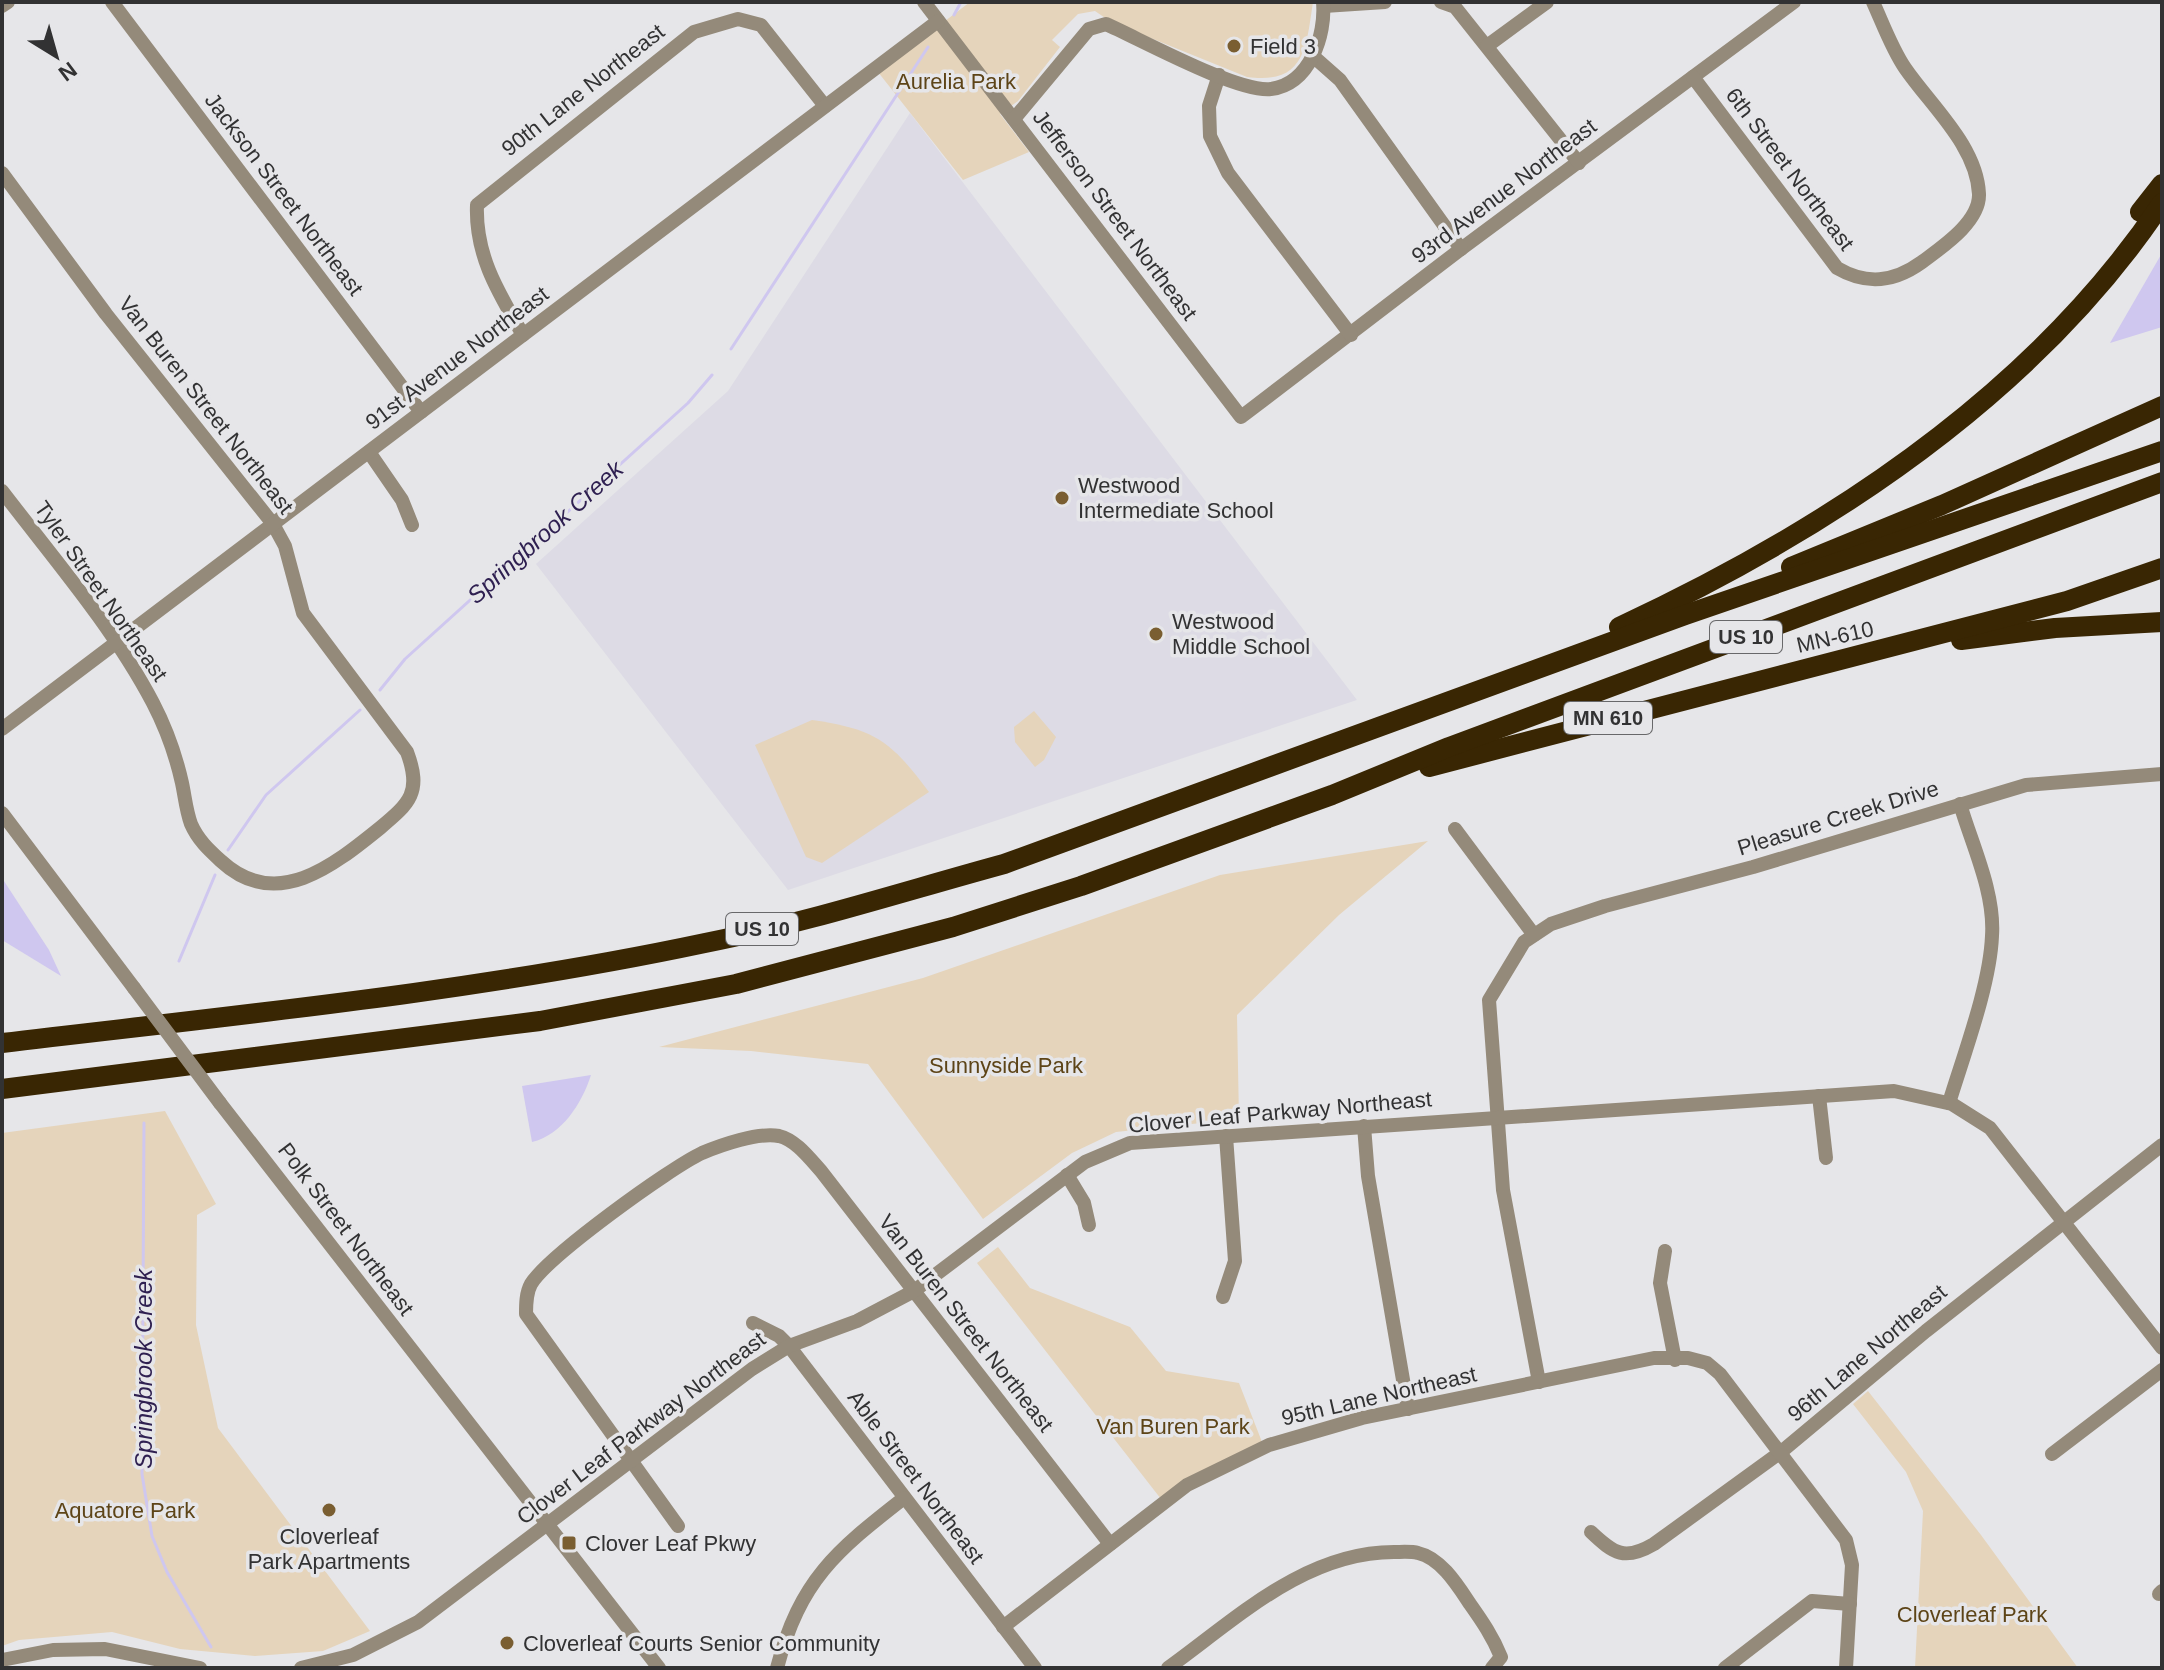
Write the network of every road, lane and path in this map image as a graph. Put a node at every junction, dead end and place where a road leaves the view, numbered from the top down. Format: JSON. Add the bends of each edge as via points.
{"nodes":[{"id":1,"x":8,"y":2,"type":"edge"},
{"id":2,"x":112,"y":2,"type":"edge"},
{"id":3,"x":924,"y":2,"type":"edge"},
{"id":4,"x":1385,"y":2,"type":"edge"},
{"id":5,"x":1441,"y":2,"type":"edge"},
{"id":6,"x":1547,"y":2,"type":"edge"},
{"id":7,"x":1794,"y":2,"type":"edge"},
{"id":8,"x":1873,"y":2,"type":"edge"},
{"id":9,"x":1324,"y":4,"type":"edge"},
{"id":10,"x":2,"y":6,"type":"edge"},
{"id":11,"x":938,"y":21,"type":"junction"},
{"id":12,"x":1487,"y":46,"type":"junction"},
{"id":13,"x":1314,"y":57,"type":"junction"},
{"id":14,"x":1219,"y":75,"type":"junction"},
{"id":15,"x":1693,"y":77,"type":"junction"},
{"id":16,"x":825,"y":106,"type":"junction"},
{"id":17,"x":1014,"y":119,"type":"junction"},
{"id":18,"x":1579,"y":163,"type":"junction"},
{"id":19,"x":2,"y":173,"type":"edge"},
{"id":20,"x":2162,"y":184,"type":"edge"},
{"id":21,"x":2162,"y":203,"type":"edge"},
{"id":22,"x":1461,"y":249,"type":"junction"},
{"id":23,"x":523,"y":335,"type":"junction"},
{"id":24,"x":1351,"y":335,"type":"junction"},
{"id":25,"x":2162,"y":406,"type":"edge"},
{"id":26,"x":421,"y":412,"type":"junction"},
{"id":27,"x":1241,"y":417,"type":"joint"},
{"id":28,"x":1932,"y":439,"type":"junction"},
{"id":29,"x":2162,"y":451,"type":"edge"},
{"id":30,"x":369,"y":452,"type":"junction"},
{"id":31,"x":2162,"y":482,"type":"edge"},
{"id":32,"x":2,"y":491,"type":"edge"},
{"id":33,"x":273,"y":524,"type":"junction"},
{"id":34,"x":412,"y":525,"type":"dead end"},
{"id":35,"x":2162,"y":568,"type":"edge"},
{"id":36,"x":1685,"y":615,"type":"junction"},
{"id":37,"x":2162,"y":622,"type":"edge"},
{"id":38,"x":116,"y":643,"type":"junction"},
{"id":39,"x":1885,"y":650,"type":"junction"},
{"id":40,"x":1492,"y":687,"type":"junction"},
{"id":41,"x":2,"y":729,"type":"edge"},
{"id":42,"x":2162,"y":774,"type":"edge"},
{"id":43,"x":1332,"y":795,"type":"junction"},
{"id":44,"x":1960,"y":804,"type":"junction"},
{"id":45,"x":2,"y":813,"type":"edge"},
{"id":46,"x":1455,"y":829,"type":"dead end"},
{"id":47,"x":294,"y":881,"type":"joint"},
{"id":48,"x":1534,"y":935,"type":"junction"},
{"id":49,"x":2,"y":1043,"type":"edge"},
{"id":50,"x":2,"y":1089,"type":"edge"},
{"id":51,"x":1819,"y":1096,"type":"junction"},
{"id":52,"x":1949,"y":1103,"type":"junction"},
{"id":53,"x":1500,"y":1117,"type":"junction"},
{"id":54,"x":1364,"y":1126,"type":"junction"},
{"id":55,"x":1226,"y":1136,"type":"junction"},
{"id":56,"x":2162,"y":1145,"type":"edge"},
{"id":57,"x":1826,"y":1158,"type":"dead end"},
{"id":58,"x":1067,"y":1175,"type":"junction"},
{"id":59,"x":2064,"y":1222,"type":"junction"},
{"id":60,"x":1089,"y":1225,"type":"dead end"},
{"id":61,"x":1665,"y":1251,"type":"dead end"},
{"id":62,"x":914,"y":1291,"type":"junction"},
{"id":63,"x":1223,"y":1297,"type":"dead end"},
{"id":64,"x":753,"y":1323,"type":"dead end"},
{"id":65,"x":789,"y":1346,"type":"junction"},
{"id":66,"x":2162,"y":1348,"type":"edge"},
{"id":67,"x":1675,"y":1360,"type":"junction"},
{"id":68,"x":2162,"y":1370,"type":"edge"},
{"id":69,"x":1539,"y":1382,"type":"junction"},
{"id":70,"x":1408,"y":1409,"type":"junction"},
{"id":71,"x":1781,"y":1452,"type":"junction"},
{"id":72,"x":2052,"y":1454,"type":"dead end"},
{"id":73,"x":629,"y":1462,"type":"junction"},
{"id":74,"x":904,"y":1498,"type":"junction"},
{"id":75,"x":547,"y":1525,"type":"junction"},
{"id":76,"x":678,"y":1526,"type":"dead end"},
{"id":77,"x":1591,"y":1532,"type":"dead end"},
{"id":78,"x":1110,"y":1544,"type":"junction"},
{"id":79,"x":1850,"y":1604,"type":"junction"},
{"id":80,"x":1258,"y":1614,"type":"dead end"},
{"id":81,"x":1240,"y":1615,"type":"junction"},
{"id":82,"x":1003,"y":1627,"type":"junction"},
{"id":83,"x":2,"y":1660,"type":"edge"},
{"id":84,"x":1496,"y":1662,"type":"edge"},
{"id":85,"x":200,"y":1668,"type":"edge"},
{"id":86,"x":301,"y":1668,"type":"edge"},
{"id":87,"x":659,"y":1668,"type":"edge"},
{"id":88,"x":777,"y":1668,"type":"edge"},
{"id":89,"x":1035,"y":1668,"type":"edge"},
{"id":90,"x":1168,"y":1668,"type":"edge"},
{"id":91,"x":1725,"y":1668,"type":"edge"},
{"id":92,"x":1846,"y":1668,"type":"edge"}],
"edges":[{"from":1,"to":10,"type":"street"},
{"from":2,"to":26,"type":"street","name":"Jackson Street Northeast"},
{"from":3,"to":11,"type":"street","name":"Jefferson Street Northeast"},
{"from":4,"to":9,"type":"street"},
{"from":5,"to":12,"type":"street","via":[[1455,7]]},
{"from":6,"to":12,"type":"street"},
{"from":7,"to":15,"type":"street","name":"93rd Avenue Northeast"},
{"from":8,"to":15,"type":"street","name":"6th Street Northeast","via":[[1903,65],[1969,155],[1979,195],[1971,221],[1919,265],[1882,280],[1858,280],[1837,268]]},
{"from":9,"to":13,"type":"street"},
{"from":11,"to":16,"type":"street","name":"91st Avenue Northeast"},
{"from":11,"to":17,"type":"street","name":"Jefferson Street Northeast"},
{"from":12,"to":18,"type":"street"},
{"from":13,"to":14,"type":"street","via":[[1297,76],[1272,89]]},
{"from":13,"to":22,"type":"street","via":[[1340,80]]},
{"from":14,"to":17,"type":"street","via":[[1106,24],[1089,29]]},
{"from":14,"to":24,"type":"street","via":[[1209,106],[1210,136],[1228,173]]},
{"from":15,"to":18,"type":"street","name":"93rd Avenue Northeast"},
{"from":16,"to":23,"type":"street","name":"91st Avenue Northeast"},
{"from":16,"to":23,"type":"street","name":"90th Lane Northeast","via":[[761,25],[738,19],[694,32],[477,205],[476,232],[489,278]]},
{"from":17,"to":27,"type":"street","name":"Jefferson Street Northeast"},
{"from":18,"to":22,"type":"street","name":"93rd Avenue Northeast"},
{"from":19,"to":33,"type":"street","name":"Van Buren Street Northeast"},
{"from":20,"to":28,"type":"highway","via":[[2091,280]]},
{"from":21,"to":28,"type":"highway","via":[[2101,285],[2047,344]]},
{"from":22,"to":24,"type":"street","name":"93rd Avenue Northeast"},
{"from":23,"to":26,"type":"street","name":"91st Avenue Northeast"},
{"from":24,"to":27,"type":"street","name":"93rd Avenue Northeast"},
{"from":25,"to":36,"type":"highway"},
{"from":26,"to":30,"type":"street","name":"91st Avenue Northeast"},
{"from":28,"to":40,"type":"highway","via":[[1785,544]]},
{"from":29,"to":36,"type":"highway","number":"US 10"},
{"from":30,"to":33,"type":"street","name":"91st Avenue Northeast"},
{"from":30,"to":34,"type":"street","via":[[402,500]]},
{"from":31,"to":43,"type":"highway","number":"US 10"},
{"from":32,"to":38,"type":"street","name":"Tyler Street Northeast"},
{"from":33,"to":38,"type":"street","name":"91st Avenue Northeast"},
{"from":33,"to":47,"type":"street","name":"Van Buren Street Northeast","via":[[285,546],[303,613],[395,733],[414,771],[406,806],[327,865]]},
{"from":35,"to":39,"type":"highway","name":"MN-610","number":"MN 610","via":[[2067,601]]},
{"from":36,"to":40,"type":"highway","number":"US 10"},
{"from":37,"to":39,"type":"highway","via":[[2055,628]]},
{"from":38,"to":41,"type":"street","name":"91st Avenue Northeast"},
{"from":38,"to":47,"type":"street","name":"Tyler Street Northeast","via":[[172,745],[186,809],[204,845],[250,882],[274,886]]},
{"from":39,"to":43,"type":"highway","name":"MN-610","number":"MN 610","via":[[1655,705]]},
{"from":40,"to":49,"type":"highway","number":"US 10","via":[[1004,864],[707,943],[533,975]]},
{"from":42,"to":44,"type":"street","name":"Pleasure Creek Drive","via":[[2026,785]]},
{"from":43,"to":50,"type":"highway","number":"US 10","via":[[953,927],[736,984],[540,1021]]},
{"from":44,"to":48,"type":"street","name":"Pleasure Creek Drive","via":[[1605,906]]},
{"from":44,"to":52,"type":"street","via":[[1986,889],[1993,933]]},
{"from":45,"to":75,"type":"street","name":"Polk Street Northeast","bridge":true},
{"from":46,"to":48,"type":"street"},
{"from":48,"to":53,"type":"street","via":[[1510,961],[1489,1000]]},
{"from":51,"to":52,"type":"street","name":"Clover Leaf Parkway Northeast","via":[[1894,1091]]},
{"from":51,"to":53,"type":"street","name":"Clover Leaf Parkway Northeast"},
{"from":51,"to":57,"type":"street"},
{"from":52,"to":59,"type":"street","name":"Clover Leaf Parkway Northeast","via":[[1990,1128]]},
{"from":53,"to":54,"type":"street","name":"Clover Leaf Parkway Northeast"},
{"from":53,"to":69,"type":"street","via":[[1503,1190]]},
{"from":54,"to":55,"type":"street","name":"Clover Leaf Parkway Northeast"},
{"from":54,"to":70,"type":"street"},
{"from":55,"to":58,"type":"street","name":"Clover Leaf Parkway Northeast","via":[[1130,1143]]},
{"from":55,"to":63,"type":"street","via":[[1235,1261]]},
{"from":56,"to":59,"type":"street","name":"96th Lane Northeast"},
{"from":58,"to":60,"type":"street","via":[[1084,1203]]},
{"from":58,"to":62,"type":"street","name":"Clover Leaf Parkway Northeast"},
{"from":59,"to":66,"type":"street","name":"Clover Leaf Parkway Northeast"},
{"from":59,"to":71,"type":"street","name":"96th Lane Northeast"},
{"from":61,"to":67,"type":"street","via":[[1660,1283]]},
{"from":62,"to":65,"type":"street","name":"Clover Leaf Parkway Northeast","via":[[857,1321]]},
{"from":62,"to":73,"type":"street","name":"Van Buren Street Northeast","via":[[821,1171],[781,1136],[702,1153],[658,1179],[550,1263],[531,1284],[526,1314],[592,1401]]},
{"from":62,"to":78,"type":"street","name":"Van Buren Street Northeast"},
{"from":64,"to":65,"type":"street","name":"Able Street Northeast"},
{"from":65,"to":73,"type":"street","name":"Clover Leaf Parkway Northeast"},
{"from":65,"to":74,"type":"street","name":"Able Street Northeast"},
{"from":67,"to":69,"type":"street","name":"95th Lane Northeast","via":[[1654,1358]]},
{"from":67,"to":71,"type":"street","name":"95th Lane Northeast","via":[[1707,1363],[1720,1374]]},
{"from":68,"to":72,"type":"street"},
{"from":69,"to":70,"type":"street","name":"95th Lane Northeast"},
{"from":70,"to":78,"type":"street","name":"95th Lane Northeast","via":[[1269,1445],[1220,1465]]},
{"from":71,"to":77,"type":"street","name":"96th Lane Northeast","via":[[1635,1555],[1623,1555]]},
{"from":71,"to":79,"type":"street","name":"95th Lane Northeast","via":[[1846,1540],[1852,1565]]},
{"from":73,"to":75,"type":"street","name":"Clover Leaf Parkway Northeast"},
{"from":73,"to":76,"type":"street"},
{"from":74,"to":82,"type":"street","name":"Able Street Northeast"},
{"from":74,"to":88,"type":"street","via":[[830,1558],[797,1615]]},
{"from":75,"to":86,"type":"street","name":"Clover Leaf Parkway Northeast","via":[[418,1622],[353,1655]]},
{"from":75,"to":87,"type":"street","name":"Polk Street Northeast"},
{"from":78,"to":82,"type":"street","name":"95th Lane Northeast"},
{"from":79,"to":91,"type":"street","via":[[1812,1601]]},
{"from":79,"to":92,"type":"street","name":"95th Lane Northeast"},
{"from":80,"to":81,"type":"street"},
{"from":81,"to":84,"type":"street","via":[[1298,1576],[1371,1552],[1418,1553],[1454,1582],[1493,1637]]},
{"from":81,"to":90,"type":"street"},
{"from":82,"to":89,"type":"street","name":"Able Street Northeast"},
{"from":83,"to":85,"type":"street","via":[[53,1650],[105,1649]]}]}
